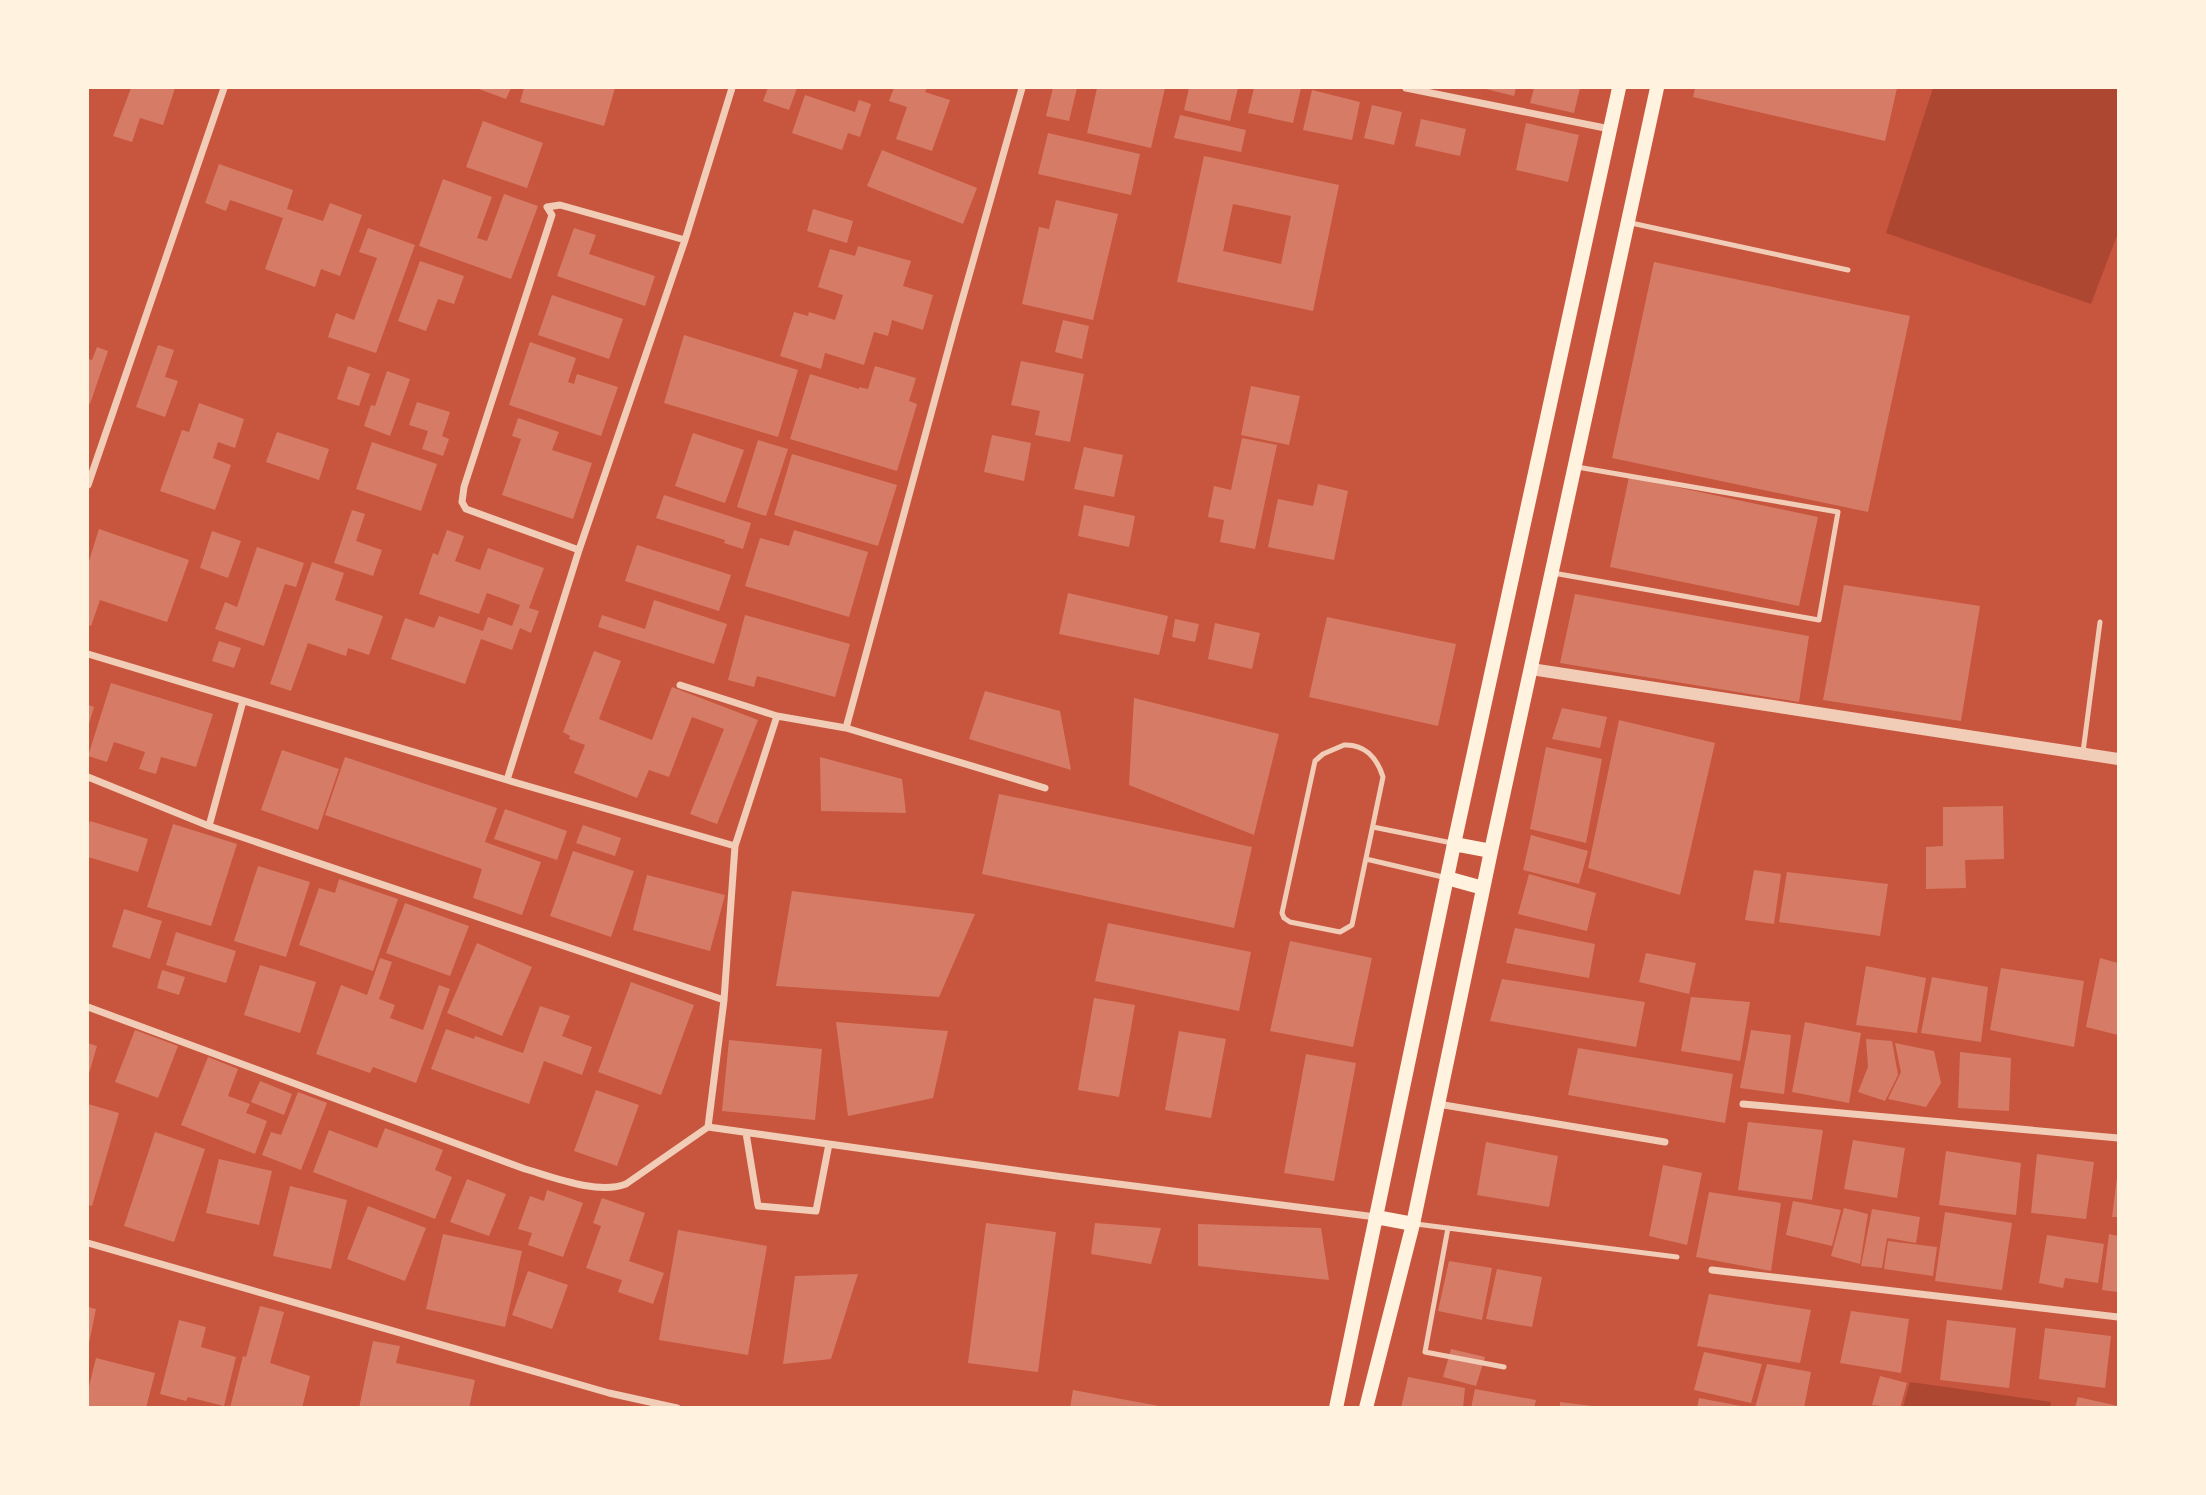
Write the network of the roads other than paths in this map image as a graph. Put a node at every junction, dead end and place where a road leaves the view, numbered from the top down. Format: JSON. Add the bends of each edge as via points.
{"nodes":[{"id":1,"x":224,"y":88,"type":"edge"},
{"id":2,"x":732,"y":88,"type":"edge"},
{"id":3,"x":1022,"y":88,"type":"edge"},
{"id":4,"x":1406,"y":88,"type":"edge"},
{"id":5,"x":1619,"y":88,"type":"edge"},
{"id":6,"x":1657,"y":88,"type":"edge"},
{"id":7,"x":1610,"y":129,"type":"junction"},
{"id":8,"x":1628,"y":222,"type":"junction"},
{"id":9,"x":685,"y":240,"type":"junction"},
{"id":10,"x":1848,"y":271,"type":"dead end"},
{"id":11,"x":1574,"y":467,"type":"junction"},
{"id":12,"x":88,"y":485,"type":"edge"},
{"id":13,"x":579,"y":550,"type":"junction"},
{"id":14,"x":1551,"y":573,"type":"junction"},
{"id":15,"x":2101,"y":622,"type":"dead end"},
{"id":16,"x":88,"y":654,"type":"edge"},
{"id":17,"x":1531,"y":669,"type":"junction"},
{"id":18,"x":680,"y":685,"type":"dead end"},
{"id":19,"x":243,"y":701,"type":"junction"},
{"id":20,"x":777,"y":716,"type":"junction"},
{"id":21,"x":846,"y":728,"type":"junction"},
{"id":22,"x":2083,"y":755,"type":"junction"},
{"id":23,"x":2119,"y":760,"type":"edge"},
{"id":24,"x":88,"y":777,"type":"edge"},
{"id":25,"x":507,"y":780,"type":"junction"},
{"id":26,"x":1045,"y":788,"type":"dead end"},
{"id":27,"x":209,"y":826,"type":"junction"},
{"id":28,"x":1373,"y":827,"type":"junction"},
{"id":29,"x":1454,"y":844,"type":"junction"},
{"id":30,"x":736,"y":846,"type":"junction"},
{"id":31,"x":1491,"y":851,"type":"junction"},
{"id":32,"x":1366,"y":859,"type":"junction"},
{"id":33,"x":1447,"y":878,"type":"junction"},
{"id":34,"x":1483,"y":888,"type":"junction"},
{"id":35,"x":724,"y":1000,"type":"junction"},
{"id":36,"x":88,"y":1007,"type":"edge"},
{"id":37,"x":1438,"y":1104,"type":"junction"},
{"id":38,"x":1743,"y":1104,"type":"dead end"},
{"id":39,"x":708,"y":1127,"type":"junction"},
{"id":40,"x":746,"y":1133,"type":"junction"},
{"id":41,"x":2119,"y":1138,"type":"edge"},
{"id":42,"x":1665,"y":1142,"type":"dead end"},
{"id":43,"x":829,"y":1144,"type":"junction"},
{"id":44,"x":1376,"y":1217,"type":"junction"},
{"id":45,"x":1413,"y":1224,"type":"junction"},
{"id":46,"x":1448,"y":1228,"type":"junction"},
{"id":47,"x":88,"y":1243,"type":"edge"},
{"id":48,"x":1677,"y":1257,"type":"dead end"},
{"id":49,"x":1712,"y":1270,"type":"dead end"},
{"id":50,"x":2119,"y":1317,"type":"edge"},
{"id":51,"x":1504,"y":1367,"type":"dead end"},
{"id":52,"x":677,"y":1408,"type":"edge"},
{"id":53,"x":1336,"y":1408,"type":"edge"},
{"id":54,"x":1366,"y":1408,"type":"edge"}],
"edges":[{"from":1,"to":12,"type":"street"},
{"from":2,"to":9,"type":"street"},
{"from":3,"to":21,"type":"street"},
{"from":4,"to":7,"type":"street"},
{"from":5,"to":7,"type":"main road"},
{"from":6,"to":8,"type":"main road"},
{"from":7,"to":29,"type":"main road"},
{"from":8,"to":10,"type":"lane"},
{"from":8,"to":11,"type":"main road"},
{"from":9,"to":13,"type":"street"},
{"from":9,"to":13,"type":"street","via":[[560,205],[547,207],[552,215],[462,505]]},
{"from":11,"to":14,"type":"main road"},
{"from":11,"to":14,"type":"lane","via":[[1838,512],[1819,620]]},
{"from":13,"to":25,"type":"street"},
{"from":14,"to":17,"type":"main road"},
{"from":15,"to":22,"type":"lane"},
{"from":16,"to":19,"type":"street"},
{"from":17,"to":22,"type":"street"},
{"from":17,"to":31,"type":"main road"},
{"from":18,"to":20,"type":"street"},
{"from":19,"to":25,"type":"street"},
{"from":19,"to":27,"type":"street"},
{"from":20,"to":21,"type":"street"},
{"from":20,"to":30,"type":"street"},
{"from":21,"to":26,"type":"street"},
{"from":22,"to":23,"type":"street"},
{"from":24,"to":27,"type":"street"},
{"from":25,"to":30,"type":"street"},
{"from":27,"to":35,"type":"street"},
{"from":28,"to":29,"type":"lane"},
{"from":28,"to":32,"type":"lane"},
{"from":28,"to":32,"type":"lane","via":[[1383,777],[1380,766],[1355,745],[1323,754],[1315,761],[1284,918],[1347,930],[1352,925]]},
{"from":29,"to":31,"type":"main road"},
{"from":29,"to":33,"type":"main road"},
{"from":30,"to":35,"type":"street"},
{"from":31,"to":34,"type":"main road"},
{"from":32,"to":33,"type":"lane"},
{"from":33,"to":34,"type":"main road"},
{"from":33,"to":44,"type":"main road"},
{"from":34,"to":37,"type":"main road"},
{"from":35,"to":39,"type":"street"},
{"from":36,"to":39,"type":"street","via":[[571,1182],[615,1188],[626,1184]]},
{"from":37,"to":42,"type":"street"},
{"from":37,"to":45,"type":"main road"},
{"from":38,"to":41,"type":"street"},
{"from":39,"to":40,"type":"street"},
{"from":40,"to":43,"type":"street"},
{"from":40,"to":43,"type":"street","via":[[758,1206],[816,1211]]},
{"from":43,"to":44,"type":"street"},
{"from":44,"to":45,"type":"main road"},
{"from":44,"to":53,"type":"main road"},
{"from":45,"to":46,"type":"lane"},
{"from":45,"to":54,"type":"main road"},
{"from":46,"to":48,"type":"lane"},
{"from":46,"to":51,"type":"lane","via":[[1425,1352]]},
{"from":47,"to":52,"type":"street","via":[[609,1393]]},
{"from":49,"to":50,"type":"street"}]}
